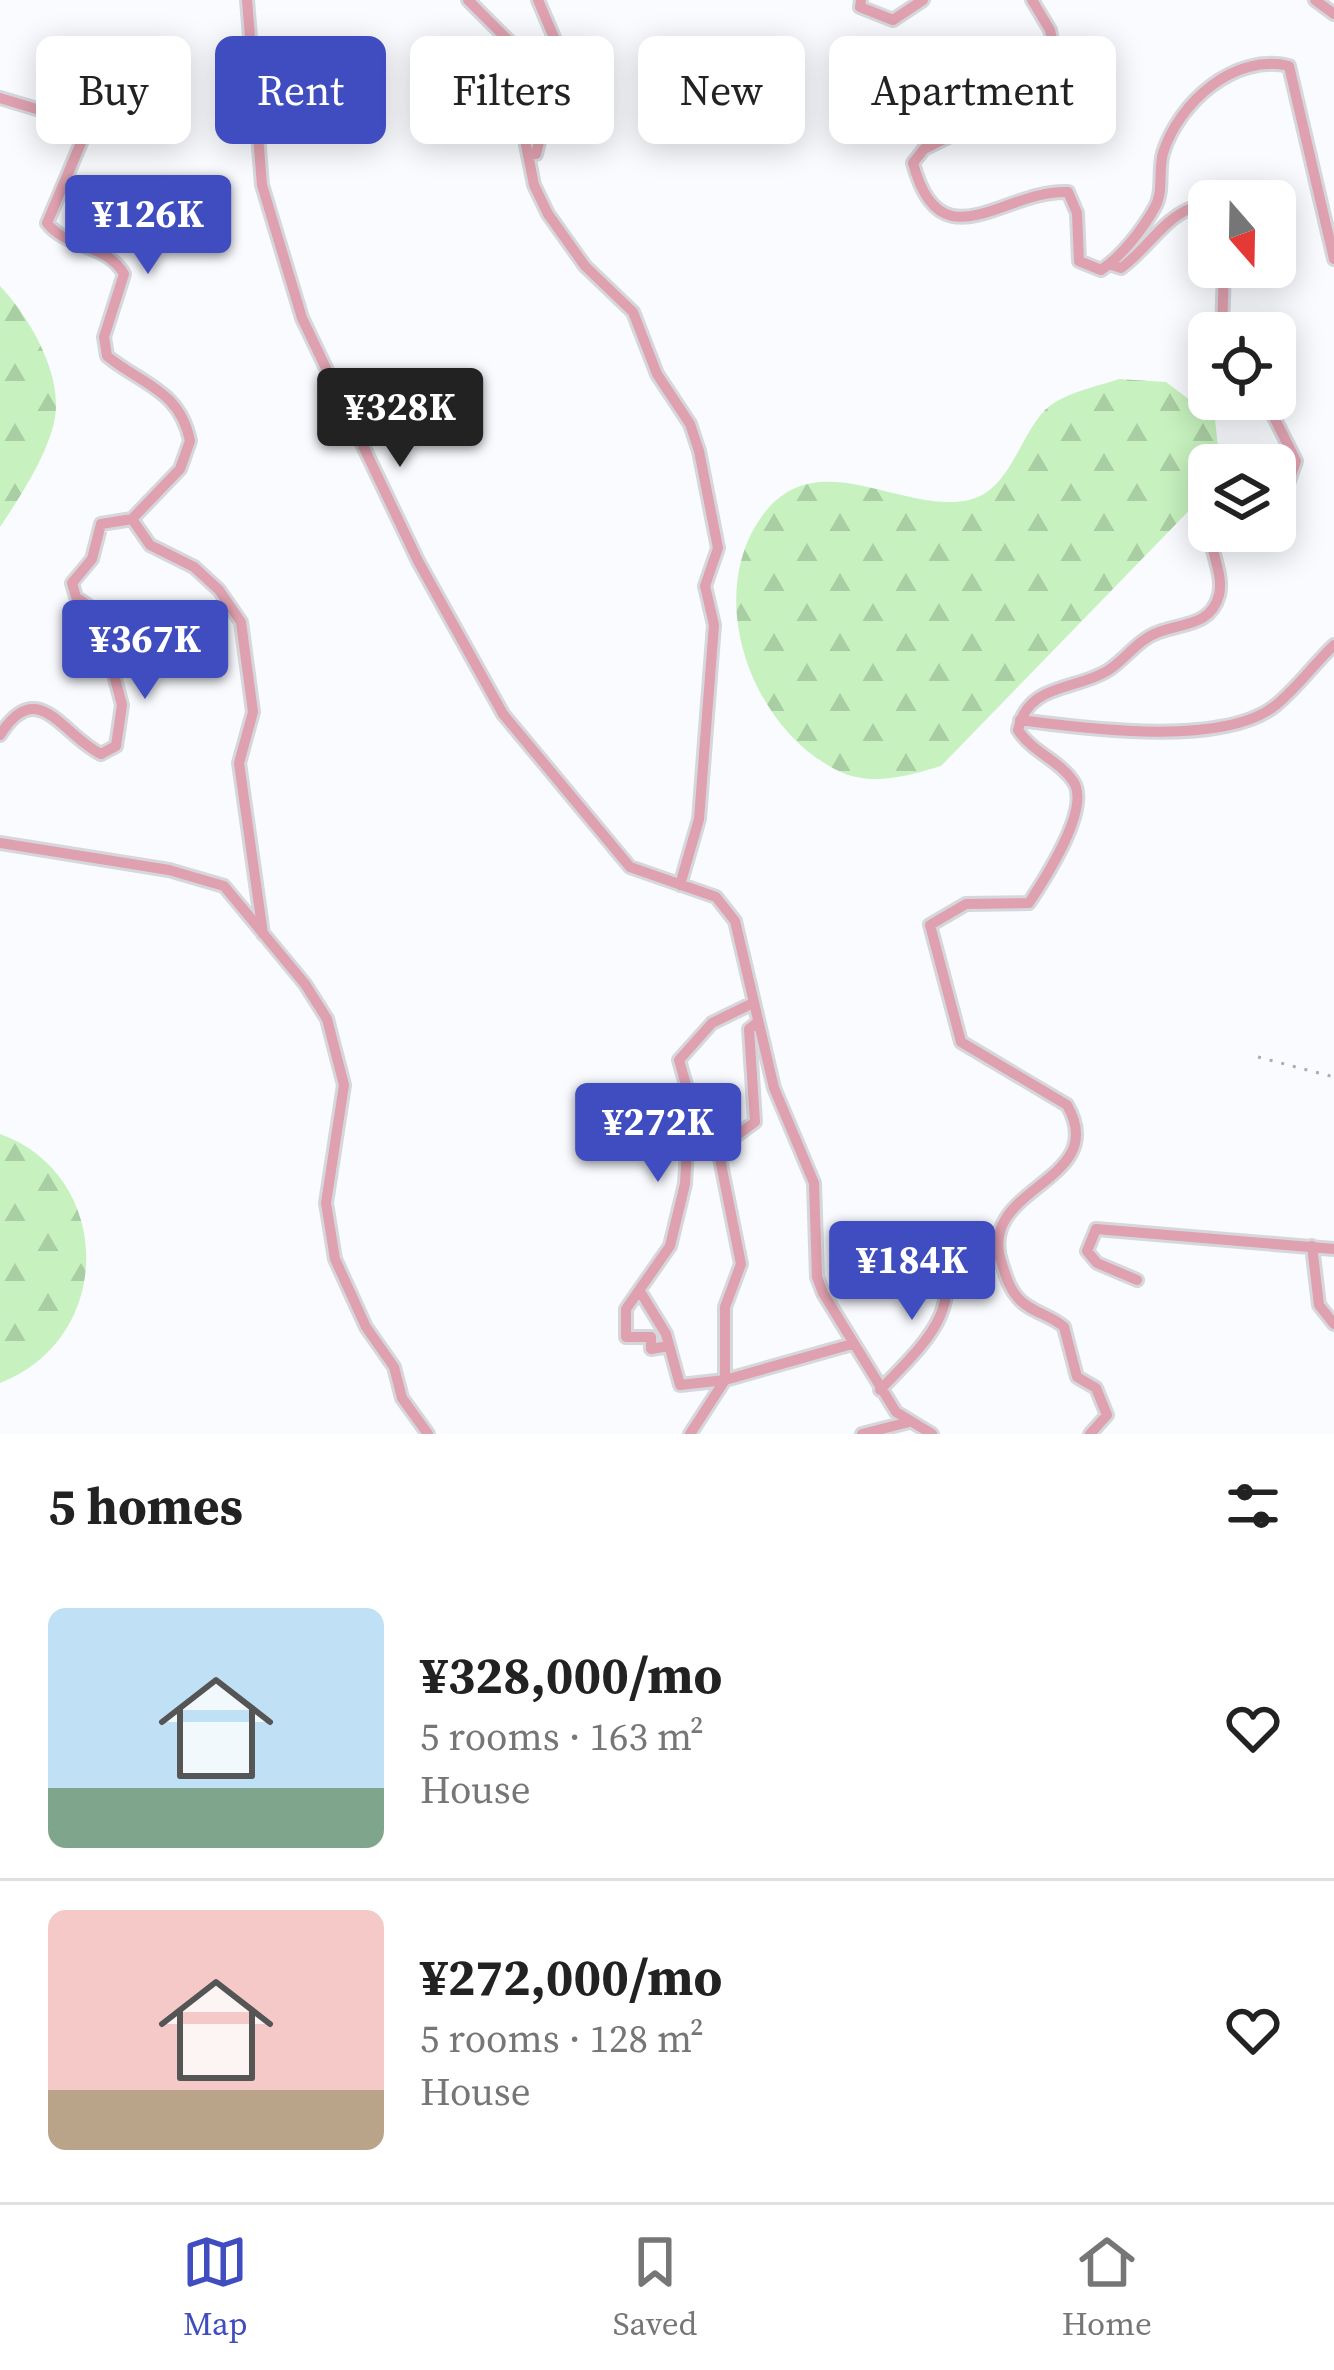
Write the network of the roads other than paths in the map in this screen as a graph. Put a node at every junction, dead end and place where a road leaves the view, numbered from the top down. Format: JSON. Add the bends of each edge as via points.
{"nodes":[{"id":1,"x":247,"y":0,"type":"edge"},
{"id":2,"x":468,"y":0,"type":"edge"},
{"id":3,"x":538,"y":0,"type":"edge"},
{"id":4,"x":860,"y":0,"type":"edge"},
{"id":5,"x":923,"y":0,"type":"edge"},
{"id":6,"x":1032,"y":0,"type":"edge"},
{"id":7,"x":1315,"y":0,"type":"edge"},
{"id":8,"x":1334,"y":14,"type":"edge"},
{"id":9,"x":0,"y":98,"type":"edge"},
{"id":10,"x":527,"y":155,"type":"junction"},
{"id":11,"x":1188,"y":209,"type":"edge"},
{"id":12,"x":1334,"y":259,"type":"edge"},
{"id":13,"x":1109,"y":264,"type":"junction"},
{"id":14,"x":132,"y":519,"type":"junction"},
{"id":15,"x":1214,"y":552,"type":"edge"},
{"id":16,"x":1334,"y":645,"type":"edge"},
{"id":17,"x":1020,"y":720,"type":"junction"},
{"id":18,"x":0,"y":735,"type":"edge"},
{"id":19,"x":0,"y":843,"type":"edge"},
{"id":20,"x":680,"y":885,"type":"junction"},
{"id":21,"x":262,"y":934,"type":"junction"},
{"id":22,"x":753,"y":1003,"type":"junction"},
{"id":23,"x":758,"y":1022,"type":"junction"},
{"id":24,"x":926,"y":1243,"type":"dead end"},
{"id":25,"x":1312,"y":1246,"type":"junction"},
{"id":26,"x":1334,"y":1249,"type":"edge"},
{"id":27,"x":1137,"y":1280,"type":"dead end"},
{"id":28,"x":640,"y":1293,"type":"junction"},
{"id":29,"x":1333,"y":1319,"type":"edge"},
{"id":30,"x":852,"y":1344,"type":"junction"},
{"id":31,"x":668,"y":1346,"type":"junction"},
{"id":32,"x":725,"y":1380,"type":"junction"},
{"id":33,"x":880,"y":1390,"type":"junction"},
{"id":34,"x":909,"y":1422,"type":"junction"},
{"id":35,"x":428,"y":1434,"type":"edge"},
{"id":36,"x":689,"y":1434,"type":"edge"},
{"id":37,"x":862,"y":1434,"type":"edge"},
{"id":38,"x":932,"y":1434,"type":"edge"},
{"id":39,"x":1090,"y":1434,"type":"edge"}],
"edges":[{"from":1,"to":20,"type":"street","via":[[268,215],[302,318],[418,561],[503,714],[615,853],[649,877]]},
{"from":2,"to":10,"type":"street","via":[[516,48],[528,76],[535,106]]},
{"from":3,"to":10,"type":"street","via":[[561,54],[536,154]]},
{"from":4,"to":5,"type":"street","via":[[871,15],[893,20]]},
{"from":6,"to":13,"type":"street","via":[[1055,55],[1043,71],[992,94],[952,135],[924,149],[913,164],[920,190],[954,219],[974,220],[1040,190],[1067,192],[1077,213],[1079,261],[1088,269]]},
{"from":7,"to":8,"type":"street"},
{"from":9,"to":14,"type":"street","via":[[86,131],[46,223],[57,236],[117,262],[124,274],[104,337],[106,356],[156,384],[187,426],[179,469]]},
{"from":10,"to":20,"type":"street","via":[[566,244],[633,312],[699,452],[718,548],[705,586],[714,625],[699,819]]},
{"from":11,"to":13,"type":"street","via":[[1121,268]]},
{"from":12,"to":13,"type":"street","via":[[1289,66],[1276,63],[1225,73],[1182,118],[1163,153],[1158,204]]},
{"from":14,"to":18,"type":"street","via":[[100,524],[92,559],[72,583],[76,597],[110,620],[123,641],[114,675],[122,705],[116,746],[100,754],[49,713],[27,708]]},
{"from":14,"to":21,"type":"street","via":[[150,545],[219,590],[242,622],[253,712],[239,763]]},
{"from":15,"to":17,"type":"street","via":[[1214,607],[1198,622],[1145,639],[1106,671],[1037,697]]},
{"from":16,"to":17,"type":"street","via":[[1276,705],[1214,727],[1124,732]]},
{"from":17,"to":39,"type":"street","via":[[1030,748],[1077,788],[1054,865],[1029,903],[966,904],[939,916],[930,936],[961,1042],[1072,1114],[1078,1134],[1062,1172],[1008,1208],[996,1238],[1010,1288],[1064,1328],[1077,1377],[1102,1399],[1107,1415]]},
{"from":19,"to":21,"type":"street","via":[[224,886]]},
{"from":20,"to":22,"type":"street","via":[[716,897],[735,921]]},
{"from":21,"to":35,"type":"street","via":[[326,1019],[344,1102],[326,1220],[352,1302]]},
{"from":22,"to":23,"type":"street"},
{"from":22,"to":28,"type":"street","via":[[712,1023],[680,1060],[690,1099],[685,1184],[670,1246]]},
{"from":23,"to":30,"type":"street","via":[[773,1088],[814,1183],[818,1277]]},
{"from":23,"to":32,"type":"street","via":[[748,1029],[755,1122],[718,1148],[741,1264],[725,1307]]},
{"from":24,"to":33,"type":"street","via":[[946,1276],[944,1315]]},
{"from":25,"to":26,"type":"street"},
{"from":25,"to":27,"type":"street","via":[[1096,1229],[1087,1251],[1096,1263]]},
{"from":25,"to":29,"type":"street","via":[[1318,1306]]},
{"from":28,"to":31,"type":"street"},
{"from":28,"to":31,"type":"street","via":[[626,1309],[626,1337],[651,1336],[651,1348]]},
{"from":30,"to":32,"type":"street"},
{"from":30,"to":33,"type":"street"},
{"from":31,"to":32,"type":"street","via":[[680,1385]]},
{"from":32,"to":36,"type":"street"},
{"from":33,"to":34,"type":"street"},
{"from":34,"to":37,"type":"street"},
{"from":34,"to":38,"type":"street"}]}
